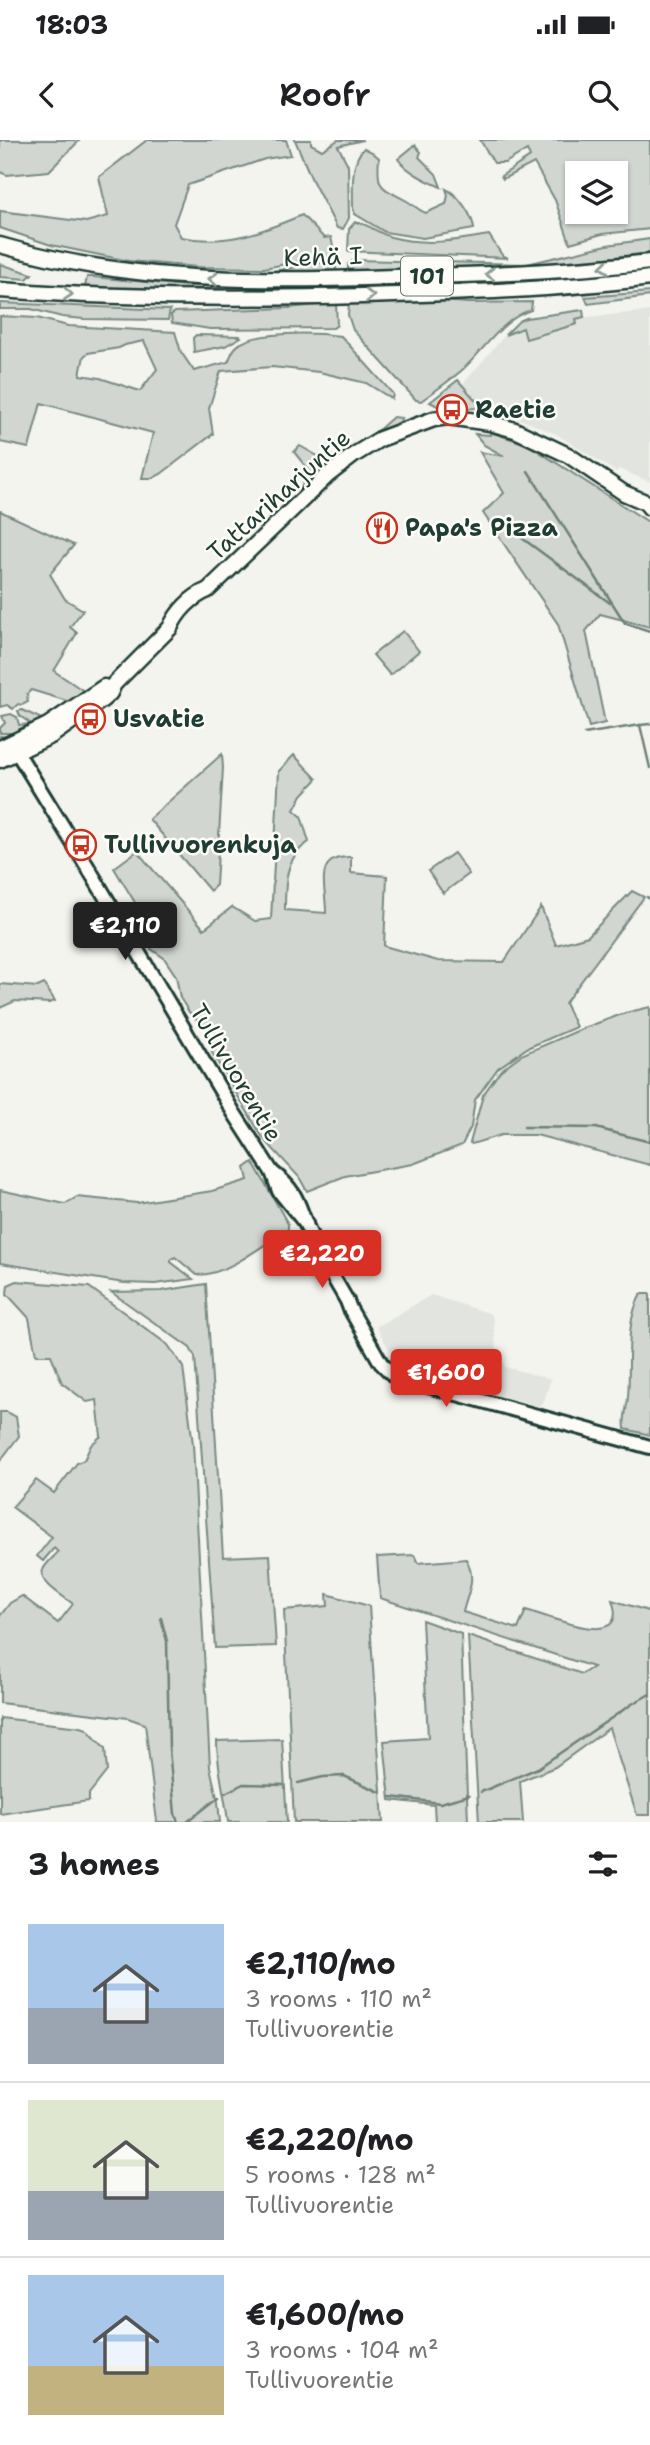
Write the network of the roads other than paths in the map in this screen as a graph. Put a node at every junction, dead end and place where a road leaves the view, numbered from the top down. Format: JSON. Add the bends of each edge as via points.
{"nodes":[{"id":1,"x":0,"y":245,"type":"edge"},
{"id":2,"x":650,"y":262,"type":"edge"},
{"id":3,"x":650,"y":278,"type":"edge"},
{"id":4,"x":650,"y":286,"type":"edge"},
{"id":5,"x":555,"y":288,"type":"junction"},
{"id":6,"x":0,"y":290,"type":"edge"},
{"id":7,"x":650,"y":508,"type":"edge"},
{"id":8,"x":10,"y":748,"type":"edge"},
{"id":9,"x":0,"y":760,"type":"edge"},
{"id":10,"x":650,"y":1447,"type":"edge"}],
"edges":[{"from":2,"to":1,"type":"main road","name":"Kehä I","number":"101","one_way":true,"via":[[522,273],[242,281],[103,269]]},
{"from":3,"to":5,"type":"main road","name":"Kehä I","number":"101"},
{"from":4,"to":5,"type":"main road","via":[[590,291]]},
{"from":6,"to":5,"type":"main road","name":"Kehä I","number":"101","one_way":true,"via":[[199,298]]},
{"from":7,"to":8,"type":"main road","name":"Tattariharjuntie","via":[[568,455],[490,423],[440,418],[380,439],[341,465],[208,590],[186,605],[110,693],[73,722]]},
{"from":8,"to":9,"type":"main road","name":"Tattariharjuntie"},
{"from":8,"to":10,"type":"main road","name":"Tullivuorentie","via":[[84,860],[272,1172],[279,1191],[306,1224],[384,1368],[394,1377]]}]}
